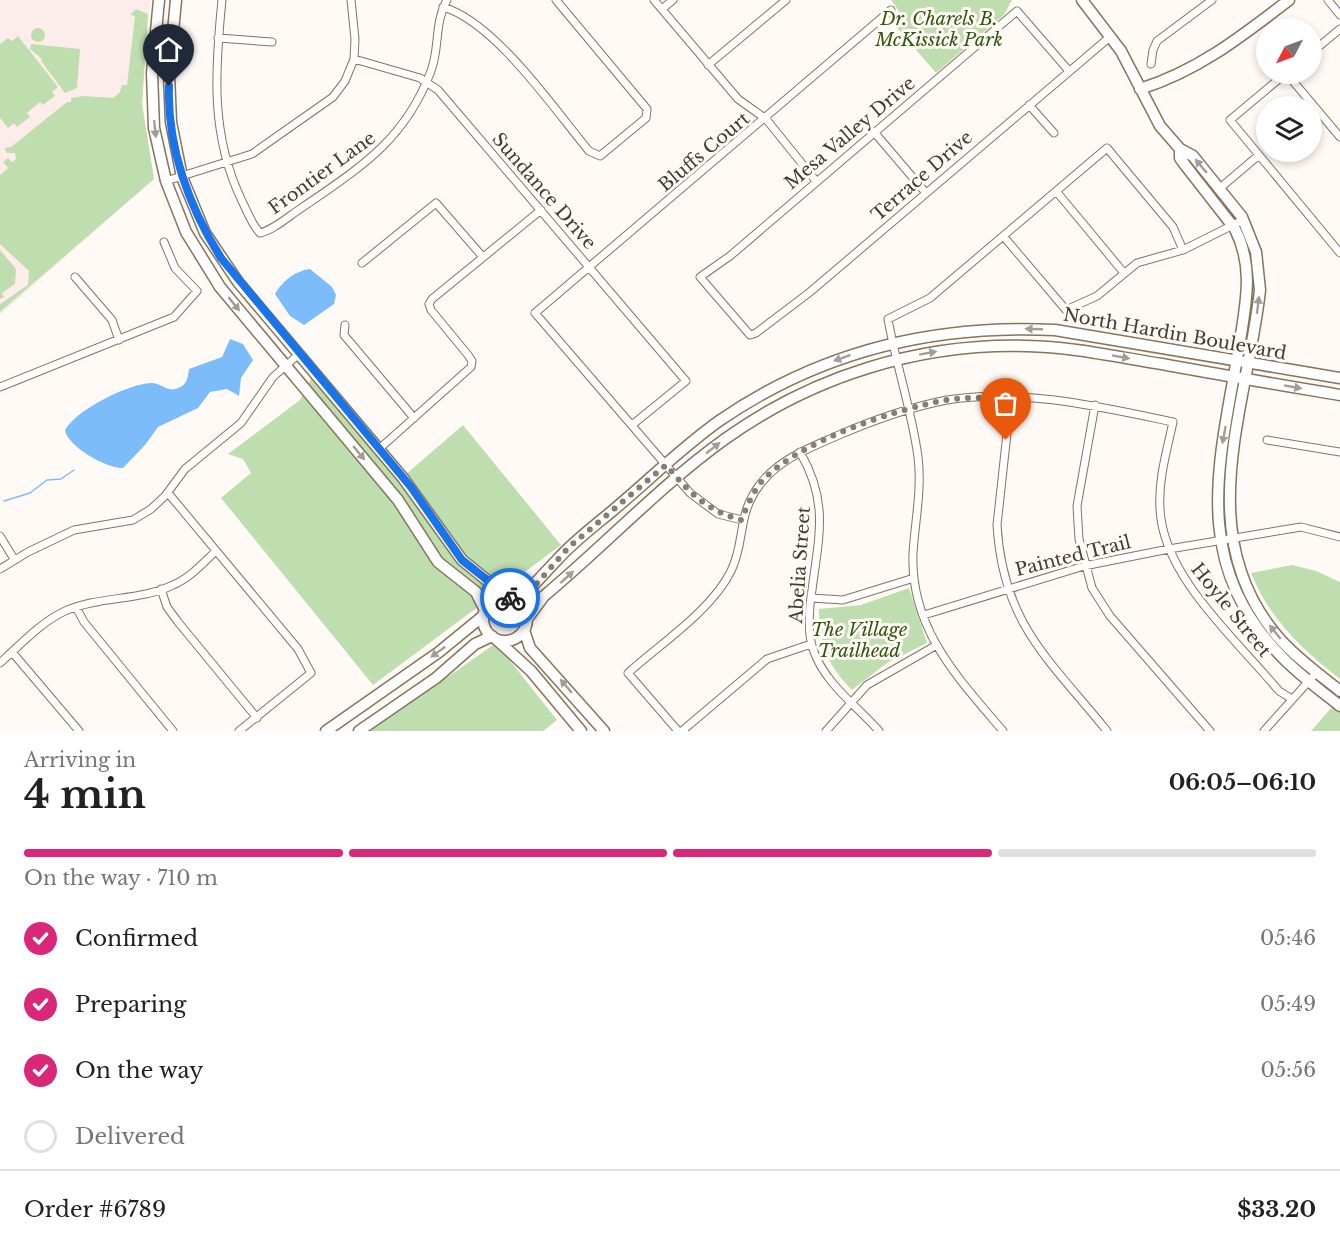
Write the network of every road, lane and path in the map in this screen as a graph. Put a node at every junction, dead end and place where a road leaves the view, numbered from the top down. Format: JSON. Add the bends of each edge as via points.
{"nodes":[{"id":1,"x":222,"y":0,"type":"edge"},
{"id":2,"x":351,"y":0,"type":"edge"},
{"id":3,"x":556,"y":0,"type":"edge"},
{"id":4,"x":654,"y":0,"type":"edge"},
{"id":5,"x":673,"y":0,"type":"edge"},
{"id":6,"x":786,"y":0,"type":"edge"},
{"id":7,"x":1082,"y":0,"type":"edge"},
{"id":8,"x":1212,"y":0,"type":"edge"},
{"id":9,"x":1289,"y":0,"type":"edge"},
{"id":10,"x":1328,"y":0,"type":"edge"},
{"id":11,"x":159,"y":4,"type":"edge"},
{"id":12,"x":445,"y":4,"type":"edge"},
{"id":13,"x":176,"y":5,"type":"edge"},
{"id":14,"x":662,"y":9,"type":"junction"},
{"id":15,"x":891,"y":10,"type":"dead end"},
{"id":16,"x":1340,"y":15,"type":"edge"},
{"id":17,"x":1340,"y":29,"type":"edge"},
{"id":18,"x":1111,"y":36,"type":"junction"},
{"id":19,"x":218,"y":38,"type":"junction"},
{"id":20,"x":272,"y":42,"type":"dead end"},
{"id":21,"x":1322,"y":43,"type":"edge"},
{"id":22,"x":354,"y":59,"type":"junction"},
{"id":23,"x":708,"y":64,"type":"junction"},
{"id":24,"x":1151,"y":64,"type":"dead end"},
{"id":25,"x":1069,"y":71,"type":"junction"},
{"id":26,"x":427,"y":82,"type":"junction"},
{"id":27,"x":1274,"y":84,"type":"edge"},
{"id":28,"x":1295,"y":84,"type":"edge"},
{"id":29,"x":1140,"y":89,"type":"junction"},
{"id":30,"x":1259,"y":96,"type":"edge"},
{"id":31,"x":1256,"y":99,"type":"edge"},
{"id":32,"x":1029,"y":105,"type":"junction"},
{"id":33,"x":766,"y":120,"type":"junction"},
{"id":34,"x":874,"y":132,"type":"junction"},
{"id":35,"x":1054,"y":133,"type":"dead end"},
{"id":36,"x":1340,"y":137,"type":"edge"},
{"id":37,"x":1180,"y":149,"type":"junction"},
{"id":38,"x":1256,"y":151,"type":"edge"},
{"id":39,"x":1256,"y":158,"type":"edge"},
{"id":40,"x":1265,"y":162,"type":"edge"},
{"id":41,"x":227,"y":164,"type":"junction"},
{"id":42,"x":182,"y":177,"type":"junction"},
{"id":43,"x":166,"y":181,"type":"junction"},
{"id":44,"x":816,"y":181,"type":"junction"},
{"id":45,"x":1220,"y":188,"type":"junction"},
{"id":46,"x":1056,"y":191,"type":"junction"},
{"id":47,"x":926,"y":193,"type":"junction"},
{"id":48,"x":541,"y":210,"type":"junction"},
{"id":49,"x":1238,"y":223,"type":"junction"},
{"id":50,"x":1004,"y":237,"type":"junction"},
{"id":51,"x":164,"y":242,"type":"dead end"},
{"id":52,"x":1183,"y":250,"type":"junction"},
{"id":53,"x":1340,"y":253,"type":"edge"},
{"id":54,"x":482,"y":256,"type":"junction"},
{"id":55,"x":362,"y":263,"type":"dead end"},
{"id":56,"x":590,"y":267,"type":"junction"},
{"id":57,"x":1124,"y":273,"type":"junction"},
{"id":58,"x":75,"y":277,"type":"dead end"},
{"id":59,"x":345,"y":325,"type":"dead end"},
{"id":60,"x":750,"y":335,"type":"joint"},
{"id":61,"x":119,"y":340,"type":"junction"},
{"id":62,"x":892,"y":343,"type":"junction"},
{"id":63,"x":299,"y":354,"type":"junction"},
{"id":64,"x":895,"y":360,"type":"junction"},
{"id":65,"x":1236,"y":361,"type":"junction"},
{"id":66,"x":1250,"y":363,"type":"junction"},
{"id":67,"x":286,"y":365,"type":"junction"},
{"id":68,"x":1234,"y":377,"type":"junction"},
{"id":69,"x":1340,"y":378,"type":"edge"},
{"id":70,"x":1246,"y":379,"type":"junction"},
{"id":71,"x":0,"y":387,"type":"edge"},
{"id":72,"x":1340,"y":395,"type":"edge"},
{"id":73,"x":1011,"y":397,"type":"junction"},
{"id":74,"x":1095,"y":405,"type":"junction"},
{"id":75,"x":908,"y":410,"type":"junction"},
{"id":76,"x":414,"y":418,"type":"junction"},
{"id":77,"x":632,"y":425,"type":"junction"},
{"id":78,"x":1267,"y":440,"type":"dead end"},
{"id":79,"x":379,"y":449,"type":"junction"},
{"id":80,"x":800,"y":452,"type":"junction"},
{"id":81,"x":1340,"y":452,"type":"edge"},
{"id":82,"x":666,"y":465,"type":"junction"},
{"id":83,"x":677,"y":478,"type":"junction"},
{"id":84,"x":168,"y":493,"type":"junction"},
{"id":85,"x":741,"y":520,"type":"junction"},
{"id":86,"x":585,"y":534,"type":"junction"},
{"id":87,"x":0,"y":536,"type":"edge"},
{"id":88,"x":1340,"y":537,"type":"edge"},
{"id":89,"x":1232,"y":538,"type":"junction"},
{"id":90,"x":1220,"y":540,"type":"junction"},
{"id":91,"x":598,"y":549,"type":"junction"},
{"id":92,"x":1169,"y":549,"type":"junction"},
{"id":93,"x":216,"y":551,"type":"junction"},
{"id":94,"x":14,"y":559,"type":"junction"},
{"id":95,"x":1084,"y":566,"type":"junction"},
{"id":96,"x":0,"y":569,"type":"edge"},
{"id":97,"x":914,"y":578,"type":"junction"},
{"id":98,"x":1007,"y":588,"type":"junction"},
{"id":99,"x":161,"y":589,"type":"junction"},
{"id":100,"x":512,"y":598,"type":"junction"},
{"id":101,"x":811,"y":598,"type":"junction"},
{"id":102,"x":76,"y":607,"type":"junction"},
{"id":103,"x":484,"y":613,"type":"junction"},
{"id":104,"x":924,"y":615,"type":"junction"},
{"id":105,"x":525,"y":625,"type":"junction"},
{"id":106,"x":494,"y":638,"type":"junction"},
{"id":107,"x":811,"y":644,"type":"junction"},
{"id":108,"x":935,"y":646,"type":"junction"},
{"id":109,"x":12,"y":652,"type":"junction"},
{"id":110,"x":0,"y":663,"type":"edge"},
{"id":111,"x":1313,"y":677,"type":"junction"},
{"id":112,"x":1340,"y":691,"type":"edge"},
{"id":113,"x":1292,"y":699,"type":"junction"},
{"id":114,"x":851,"y":702,"type":"junction"},
{"id":115,"x":1339,"y":705,"type":"edge"},
{"id":116,"x":257,"y":718,"type":"junction"},
{"id":117,"x":79,"y":731,"type":"edge"},
{"id":118,"x":173,"y":731,"type":"edge"},
{"id":119,"x":239,"y":731,"type":"edge"},
{"id":120,"x":326,"y":731,"type":"edge"},
{"id":121,"x":359,"y":731,"type":"edge"},
{"id":122,"x":581,"y":731,"type":"edge"},
{"id":123,"x":604,"y":731,"type":"edge"},
{"id":124,"x":678,"y":731,"type":"edge"},
{"id":125,"x":682,"y":731,"type":"edge"},
{"id":126,"x":826,"y":731,"type":"edge"},
{"id":127,"x":879,"y":731,"type":"edge"},
{"id":128,"x":1003,"y":731,"type":"edge"},
{"id":129,"x":1107,"y":731,"type":"edge"},
{"id":130,"x":1210,"y":731,"type":"edge"},
{"id":131,"x":1264,"y":731,"type":"edge"}],
"edges":[{"from":1,"to":19,"type":"street"},
{"from":2,"to":22,"type":"street"},
{"from":3,"to":12,"type":"street","via":[[647,109],[646,117],[600,156],[589,151],[487,32]]},
{"from":4,"to":14,"type":"street"},
{"from":5,"to":14,"type":"street"},
{"from":6,"to":23,"type":"street"},
{"from":7,"to":18,"type":"main road"},
{"from":8,"to":24,"type":"street","via":[[1157,41]]},
{"from":9,"to":29,"type":"main road","via":[[1220,52],[1178,75]]},
{"from":10,"to":16,"type":"street"},
{"from":11,"to":13,"type":"main road"},
{"from":11,"to":43,"type":"main road","one_way":true,"via":[[152,100]]},
{"from":12,"to":26,"type":"street","name":"Frontier Lane","via":[[437,23],[434,63]]},
{"from":13,"to":42,"type":"main road","via":[[169,96]]},
{"from":14,"to":23,"type":"street"},
{"from":15,"to":33,"type":"street","name":"Bluffs Court"},
{"from":17,"to":21,"type":"street"},
{"from":18,"to":25,"type":"street","name":"Terrace Drive"},
{"from":18,"to":29,"type":"main road"},
{"from":19,"to":20,"type":"street"},
{"from":19,"to":41,"type":"street","via":[[216,108]]},
{"from":22,"to":26,"type":"street","name":"Sundance Drive"},
{"from":22,"to":41,"type":"street","via":[[341,87],[329,101],[258,151]]},
{"from":23,"to":33,"type":"street","via":[[738,99]]},
{"from":25,"to":32,"type":"street","name":"Terrace Drive"},
{"from":25,"to":34,"type":"street","name":"Mesa Valley Drive","via":[[1017,10]]},
{"from":26,"to":41,"type":"street","name":"Frontier Lane","via":[[389,143],[363,166],[260,233]]},
{"from":26,"to":48,"type":"street","name":"Sundance Drive"},
{"from":27,"to":30,"type":"street"},
{"from":28,"to":36,"type":"street"},
{"from":29,"to":37,"type":"main road","via":[[1154,117]]},
{"from":31,"to":38,"type":"street","via":[[1230,120]]},
{"from":32,"to":35,"type":"street"},
{"from":32,"to":47,"type":"street","name":"Terrace Drive"},
{"from":33,"to":44,"type":"street"},
{"from":33,"to":56,"type":"street","name":"Bluffs Court"},
{"from":34,"to":44,"type":"street","name":"Mesa Valley Drive"},
{"from":34,"to":47,"type":"street"},
{"from":45,"to":37,"type":"main road","one_way":true,"via":[[1193,156]]},
{"from":37,"to":49,"type":"main road","via":[[1185,165]]},
{"from":39,"to":45,"type":"street"},
{"from":40,"to":53,"type":"street"},
{"from":41,"to":42,"type":"street"},
{"from":42,"to":43,"type":"street"},
{"from":42,"to":63,"type":"main road","via":[[198,219],[221,258]]},
{"from":43,"to":67,"type":"main road","one_way":true,"via":[[186,232],[207,269]]},
{"from":44,"to":60,"type":"street","name":"Mesa Valley Drive","via":[[700,277]]},
{"from":45,"to":49,"type":"main road"},
{"from":46,"to":50,"type":"street"},
{"from":46,"to":52,"type":"street","via":[[1107,148],[1173,227]]},
{"from":46,"to":57,"type":"street"},
{"from":47,"to":60,"type":"street","name":"Terrace Drive","via":[[810,292]]},
{"from":48,"to":54,"type":"street"},
{"from":48,"to":56,"type":"street","name":"Sundance Drive"},
{"from":49,"to":52,"type":"street"},
{"from":49,"to":65,"type":"main road","via":[[1249,277]]},
{"from":66,"to":49,"type":"main road","one_way":true,"via":[[1260,278],[1256,252]]},
{"from":50,"to":57,"type":"street","via":[[1066,310],[1097,296]]},
{"from":50,"to":62,"type":"street","via":[[930,298],[888,319]]},
{"from":51,"to":61,"type":"street","via":[[176,268],[197,291],[174,316]]},
{"from":52,"to":57,"type":"street","via":[[1151,258]]},
{"from":54,"to":55,"type":"street","via":[[436,203]]},
{"from":54,"to":76,"type":"street","via":[[429,304],[472,361],[471,367]]},
{"from":56,"to":77,"type":"street","name":"Sundance Drive","via":[[686,381]]},
{"from":56,"to":77,"type":"street","name":"Bluffs Court","via":[[535,314]]},
{"from":58,"to":61,"type":"street","via":[[112,320]]},
{"from":59,"to":76,"type":"street","via":[[344,335]]},
{"from":61,"to":71,"type":"street"},
{"from":62,"to":64,"type":"street"},
{"from":65,"to":62,"type":"main road","name":"North Hardin Boulevard","one_way":true,"via":[[1055,330],[974,330]]},
{"from":62,"to":82,"type":"main road","name":"North Hardin Boulevard","one_way":true,"via":[[828,363],[774,388],[719,421]]},
{"from":63,"to":67,"type":"street"},
{"from":63,"to":79,"type":"main road"},
{"from":64,"to":68,"type":"main road","name":"North Hardin Boulevard","one_way":true,"via":[[967,348],[1044,346]]},
{"from":64,"to":75,"type":"street"},
{"from":83,"to":64,"type":"main road","name":"North Hardin Boulevard","one_way":true,"via":[[730,435],[784,402],[836,379]]},
{"from":65,"to":66,"type":"main road","name":"North Hardin Boulevard"},
{"from":65,"to":68,"type":"main road"},
{"from":66,"to":69,"type":"main road","name":"North Hardin Boulevard"},
{"from":66,"to":70,"type":"main road"},
{"from":67,"to":84,"type":"street","via":[[269,381],[241,423],[185,469]]},
{"from":67,"to":103,"type":"main road","one_way":true,"via":[[398,500],[438,562],[476,592]]},
{"from":68,"to":70,"type":"main road","name":"North Hardin Boulevard"},
{"from":68,"to":90,"type":"main road","one_way":true,"via":[[1216,485]]},
{"from":70,"to":72,"type":"main road","name":"North Hardin Boulevard","one_way":true},
{"from":70,"to":89,"type":"main road","via":[[1229,477]]},
{"from":73,"to":74,"type":"street"},
{"from":73,"to":75,"type":"street","via":[[949,400]]},
{"from":73,"to":98,"type":"street","via":[[997,525]]},
{"from":74,"to":92,"type":"street","name":"Hoyle Street","via":[[1173,422],[1160,487],[1160,510]]},
{"from":74,"to":95,"type":"street","via":[[1077,506]]},
{"from":75,"to":80,"type":"street"},
{"from":75,"to":97,"type":"street","via":[[918,457]]},
{"from":76,"to":79,"type":"street"},
{"from":77,"to":82,"type":"street"},
{"from":78,"to":81,"type":"street"},
{"from":79,"to":100,"type":"main road","via":[[462,560]]},
{"from":80,"to":85,"type":"street","via":[[762,481]]},
{"from":80,"to":101,"type":"street","name":"Abelia Street","via":[[815,481],[819,499],[820,525]]},
{"from":82,"to":83,"type":"street"},
{"from":82,"to":86,"type":"main road","name":"North Hardin Boulevard"},
{"from":83,"to":85,"type":"street","via":[[718,514]]},
{"from":83,"to":91,"type":"main road","name":"North Hardin Boulevard"},
{"from":84,"to":93,"type":"street"},
{"from":84,"to":94,"type":"street","via":[[133,520],[74,531]]},
{"from":85,"to":124,"type":"street","via":[[735,559],[720,589],[628,673]]},
{"from":86,"to":91,"type":"main road"},
{"from":86,"to":100,"type":"main road","name":"North Hardin Boulevard","via":[[531,590]]},
{"from":87,"to":94,"type":"street"},
{"from":88,"to":89,"type":"street","name":"Painted Trail","via":[[1301,527]]},
{"from":89,"to":90,"type":"street","name":"Painted Trail"},
{"from":111,"to":89,"type":"main road","one_way":true,"via":[[1263,617],[1247,588]]},
{"from":90,"to":92,"type":"street","name":"Painted Trail"},
{"from":90,"to":111,"type":"main road","via":[[1231,576],[1252,620],[1280,655]]},
{"from":105,"to":91,"type":"main road","name":"North Hardin Boulevard","one_way":true,"via":[[544,596]]},
{"from":92,"to":95,"type":"street","name":"Painted Trail"},
{"from":92,"to":113,"type":"street","name":"Hoyle Street","via":[[1189,585],[1279,691]]},
{"from":93,"to":99,"type":"street","via":[[187,577]]},
{"from":93,"to":116,"type":"street","via":[[298,649],[311,673]]},
{"from":94,"to":96,"type":"street"},
{"from":95,"to":98,"type":"street","name":"Painted Trail"},
{"from":95,"to":130,"type":"street","via":[[1092,588],[1110,616]]},
{"from":97,"to":101,"type":"street","via":[[843,600]]},
{"from":97,"to":104,"type":"street"},
{"from":98,"to":104,"type":"street","name":"Painted Trail"},
{"from":98,"to":129,"type":"street","via":[[1030,638]]},
{"from":99,"to":102,"type":"street"},
{"from":99,"to":116,"type":"street","via":[[178,622]]},
{"from":100,"to":103,"type":"main road","via":[[494,600]]},
{"from":100,"to":105,"type":"main road","via":[[523,606]]},
{"from":101,"to":107,"type":"street","name":"Abelia Street"},
{"from":102,"to":109,"type":"street","via":[[42,626]]},
{"from":102,"to":118,"type":"street"},
{"from":103,"to":106,"type":"main road","via":[[485,628]]},
{"from":103,"to":120,"type":"main road","one_way":true,"via":[[430,658]]},
{"from":104,"to":108,"type":"street"},
{"from":105,"to":106,"type":"main road","via":[[512,640]]},
{"from":123,"to":105,"type":"main road","one_way":true,"via":[[530,648]]},
{"from":106,"to":121,"type":"main road","via":[[469,648],[436,678]]},
{"from":106,"to":122,"type":"main road","via":[[531,671]]},
{"from":107,"to":114,"type":"street","name":"Abelia Street","via":[[823,670]]},
{"from":107,"to":125,"type":"street","via":[[767,659]]},
{"from":108,"to":114,"type":"street","via":[[867,685]]},
{"from":108,"to":128,"type":"street"},
{"from":109,"to":110,"type":"street"},
{"from":109,"to":117,"type":"street"},
{"from":111,"to":112,"type":"main road"},
{"from":111,"to":113,"type":"street"},
{"from":111,"to":115,"type":"main road"},
{"from":113,"to":131,"type":"street"},
{"from":114,"to":126,"type":"street"},
{"from":114,"to":127,"type":"street","name":"Abelia Street"},
{"from":116,"to":119,"type":"street"}]}
